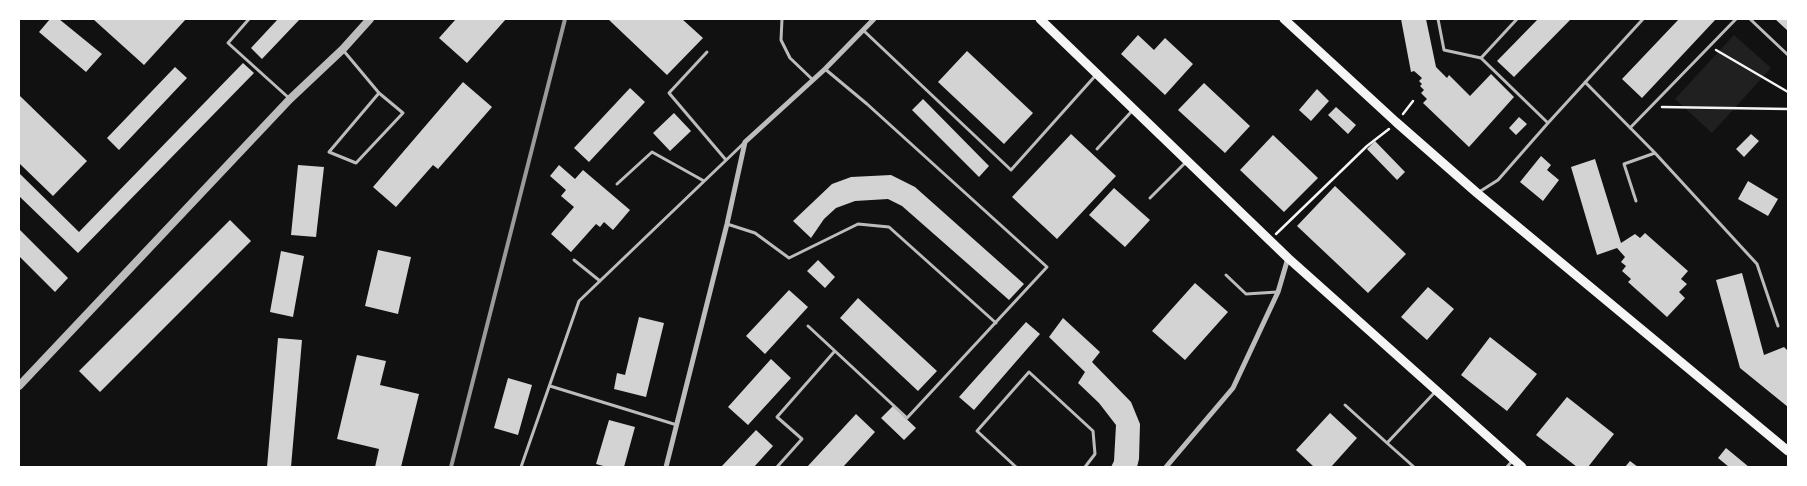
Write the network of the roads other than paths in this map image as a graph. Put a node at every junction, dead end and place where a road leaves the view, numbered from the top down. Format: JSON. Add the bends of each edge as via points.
{"nodes":[{"id":1,"x":249,"y":19,"type":"edge"},
{"id":2,"x":370,"y":19,"type":"edge"},
{"id":3,"x":782,"y":19,"type":"edge"},
{"id":4,"x":874,"y":19,"type":"edge"},
{"id":5,"x":1040,"y":19,"type":"edge"},
{"id":6,"x":1284,"y":19,"type":"edge"},
{"id":7,"x":1438,"y":19,"type":"edge"},
{"id":8,"x":1517,"y":19,"type":"edge"},
{"id":9,"x":1643,"y":19,"type":"edge"},
{"id":10,"x":1736,"y":19,"type":"edge"},
{"id":11,"x":1750,"y":19,"type":"edge"},
{"id":12,"x":864,"y":30,"type":"junction"},
{"id":13,"x":343,"y":49,"type":"junction"},
{"id":14,"x":708,"y":52,"type":"dead end"},
{"id":15,"x":1788,"y":55,"type":"edge"},
{"id":16,"x":1481,"y":58,"type":"junction"},
{"id":17,"x":825,"y":69,"type":"junction"},
{"id":18,"x":1098,"y":73,"type":"junction"},
{"id":19,"x":813,"y":80,"type":"junction"},
{"id":20,"x":1585,"y":82,"type":"junction"},
{"id":21,"x":379,"y":93,"type":"junction"},
{"id":22,"x":290,"y":99,"type":"junction"},
{"id":23,"x":1134,"y":108,"type":"junction"},
{"id":24,"x":1548,"y":123,"type":"junction"},
{"id":25,"x":1630,"y":128,"type":"junction"},
{"id":26,"x":745,"y":142,"type":"junction"},
{"id":27,"x":1097,"y":149,"type":"dead end"},
{"id":28,"x":1655,"y":154,"type":"junction"},
{"id":29,"x":726,"y":160,"type":"junction"},
{"id":30,"x":1188,"y":161,"type":"junction"},
{"id":31,"x":704,"y":181,"type":"junction"},
{"id":32,"x":617,"y":184,"type":"dead end"},
{"id":33,"x":1477,"y":193,"type":"junction"},
{"id":34,"x":1150,"y":198,"type":"dead end"},
{"id":35,"x":1636,"y":201,"type":"dead end"},
{"id":36,"x":727,"y":224,"type":"junction"},
{"id":37,"x":1288,"y":258,"type":"junction"},
{"id":38,"x":574,"y":260,"type":"dead end"},
{"id":39,"x":1226,"y":276,"type":"dead end"},
{"id":40,"x":600,"y":281,"type":"junction"},
{"id":41,"x":1278,"y":292,"type":"junction"},
{"id":42,"x":996,"y":323,"type":"junction"},
{"id":43,"x":808,"y":326,"type":"dead end"},
{"id":44,"x":1778,"y":326,"type":"dead end"},
{"id":45,"x":834,"y":352,"type":"junction"},
{"id":46,"x":19,"y":386,"type":"edge"},
{"id":47,"x":550,"y":386,"type":"junction"},
{"id":48,"x":1436,"y":391,"type":"junction"},
{"id":49,"x":1345,"y":405,"type":"dead end"},
{"id":50,"x":678,"y":425,"type":"junction"},
{"id":51,"x":1387,"y":443,"type":"junction"},
{"id":52,"x":1788,"y":451,"type":"edge"},
{"id":53,"x":1510,"y":464,"type":"edge"},
{"id":54,"x":521,"y":467,"type":"edge"},
{"id":55,"x":666,"y":467,"type":"edge"},
{"id":56,"x":777,"y":467,"type":"edge"},
{"id":57,"x":1016,"y":467,"type":"edge"},
{"id":58,"x":1085,"y":467,"type":"edge"},
{"id":59,"x":1166,"y":467,"type":"edge"},
{"id":60,"x":1414,"y":467,"type":"edge"},
{"id":61,"x":1522,"y":467,"type":"edge"}],
"edges":[{"from":1,"to":22,"type":"lane","via":[[228,43]]},
{"from":2,"to":13,"type":"street"},
{"from":3,"to":19,"type":"lane","via":[[781,40],[790,58]]},
{"from":4,"to":12,"type":"street"},
{"from":5,"to":18,"type":"main road"},
{"from":6,"to":33,"type":"main road"},
{"from":7,"to":16,"type":"lane","via":[[1444,50]]},
{"from":8,"to":16,"type":"lane"},
{"from":9,"to":20,"type":"lane"},
{"from":10,"to":25,"type":"lane"},
{"from":11,"to":15,"type":"lane"},
{"from":12,"to":17,"type":"street"},
{"from":12,"to":18,"type":"lane","via":[[1011,170]]},
{"from":13,"to":21,"type":"lane"},
{"from":13,"to":22,"type":"street"},
{"from":14,"to":29,"type":"lane","via":[[669,93]]},
{"from":16,"to":24,"type":"lane"},
{"from":17,"to":19,"type":"street"},
{"from":17,"to":42,"type":"lane","via":[[1047,267]]},
{"from":18,"to":23,"type":"main road"},
{"from":19,"to":26,"type":"street"},
{"from":20,"to":24,"type":"lane"},
{"from":20,"to":25,"type":"lane"},
{"from":21,"to":21,"type":"lane","via":[[360,115],[329,152],[356,163],[403,113]]},
{"from":22,"to":46,"type":"street"},
{"from":23,"to":27,"type":"lane"},
{"from":23,"to":30,"type":"main road"},
{"from":24,"to":33,"type":"lane","via":[[1498,180]]},
{"from":25,"to":28,"type":"lane"},
{"from":26,"to":29,"type":"lane"},
{"from":26,"to":36,"type":"street"},
{"from":28,"to":35,"type":"lane","via":[[1624,164]]},
{"from":28,"to":44,"type":"lane","via":[[1757,264]]},
{"from":29,"to":31,"type":"lane"},
{"from":30,"to":34,"type":"lane"},
{"from":30,"to":37,"type":"main road"},
{"from":31,"to":32,"type":"lane","via":[[652,152]]},
{"from":31,"to":40,"type":"lane"},
{"from":33,"to":52,"type":"main road"},
{"from":36,"to":42,"type":"lane","via":[[755,233],[789,258],[858,224],[889,227]]},
{"from":36,"to":50,"type":"street"},
{"from":37,"to":41,"type":"street"},
{"from":37,"to":48,"type":"main road"},
{"from":38,"to":40,"type":"lane"},
{"from":39,"to":41,"type":"lane","via":[[1246,294]]},
{"from":40,"to":47,"type":"lane","via":[[579,301]]},
{"from":41,"to":59,"type":"street","via":[[1233,388]]},
{"from":42,"to":45,"type":"lane","via":[[907,418]]},
{"from":43,"to":45,"type":"lane"},
{"from":45,"to":56,"type":"lane","via":[[777,417],[802,439]]},
{"from":47,"to":50,"type":"lane"},
{"from":47,"to":54,"type":"lane"},
{"from":48,"to":51,"type":"lane"},
{"from":48,"to":53,"type":"main road"},
{"from":49,"to":51,"type":"lane"},
{"from":50,"to":55,"type":"street"},
{"from":51,"to":60,"type":"lane"},
{"from":53,"to":61,"type":"main road"},
{"from":57,"to":58,"type":"lane","via":[[977,431],[1029,372],[1093,431],[1095,454]]}]}
